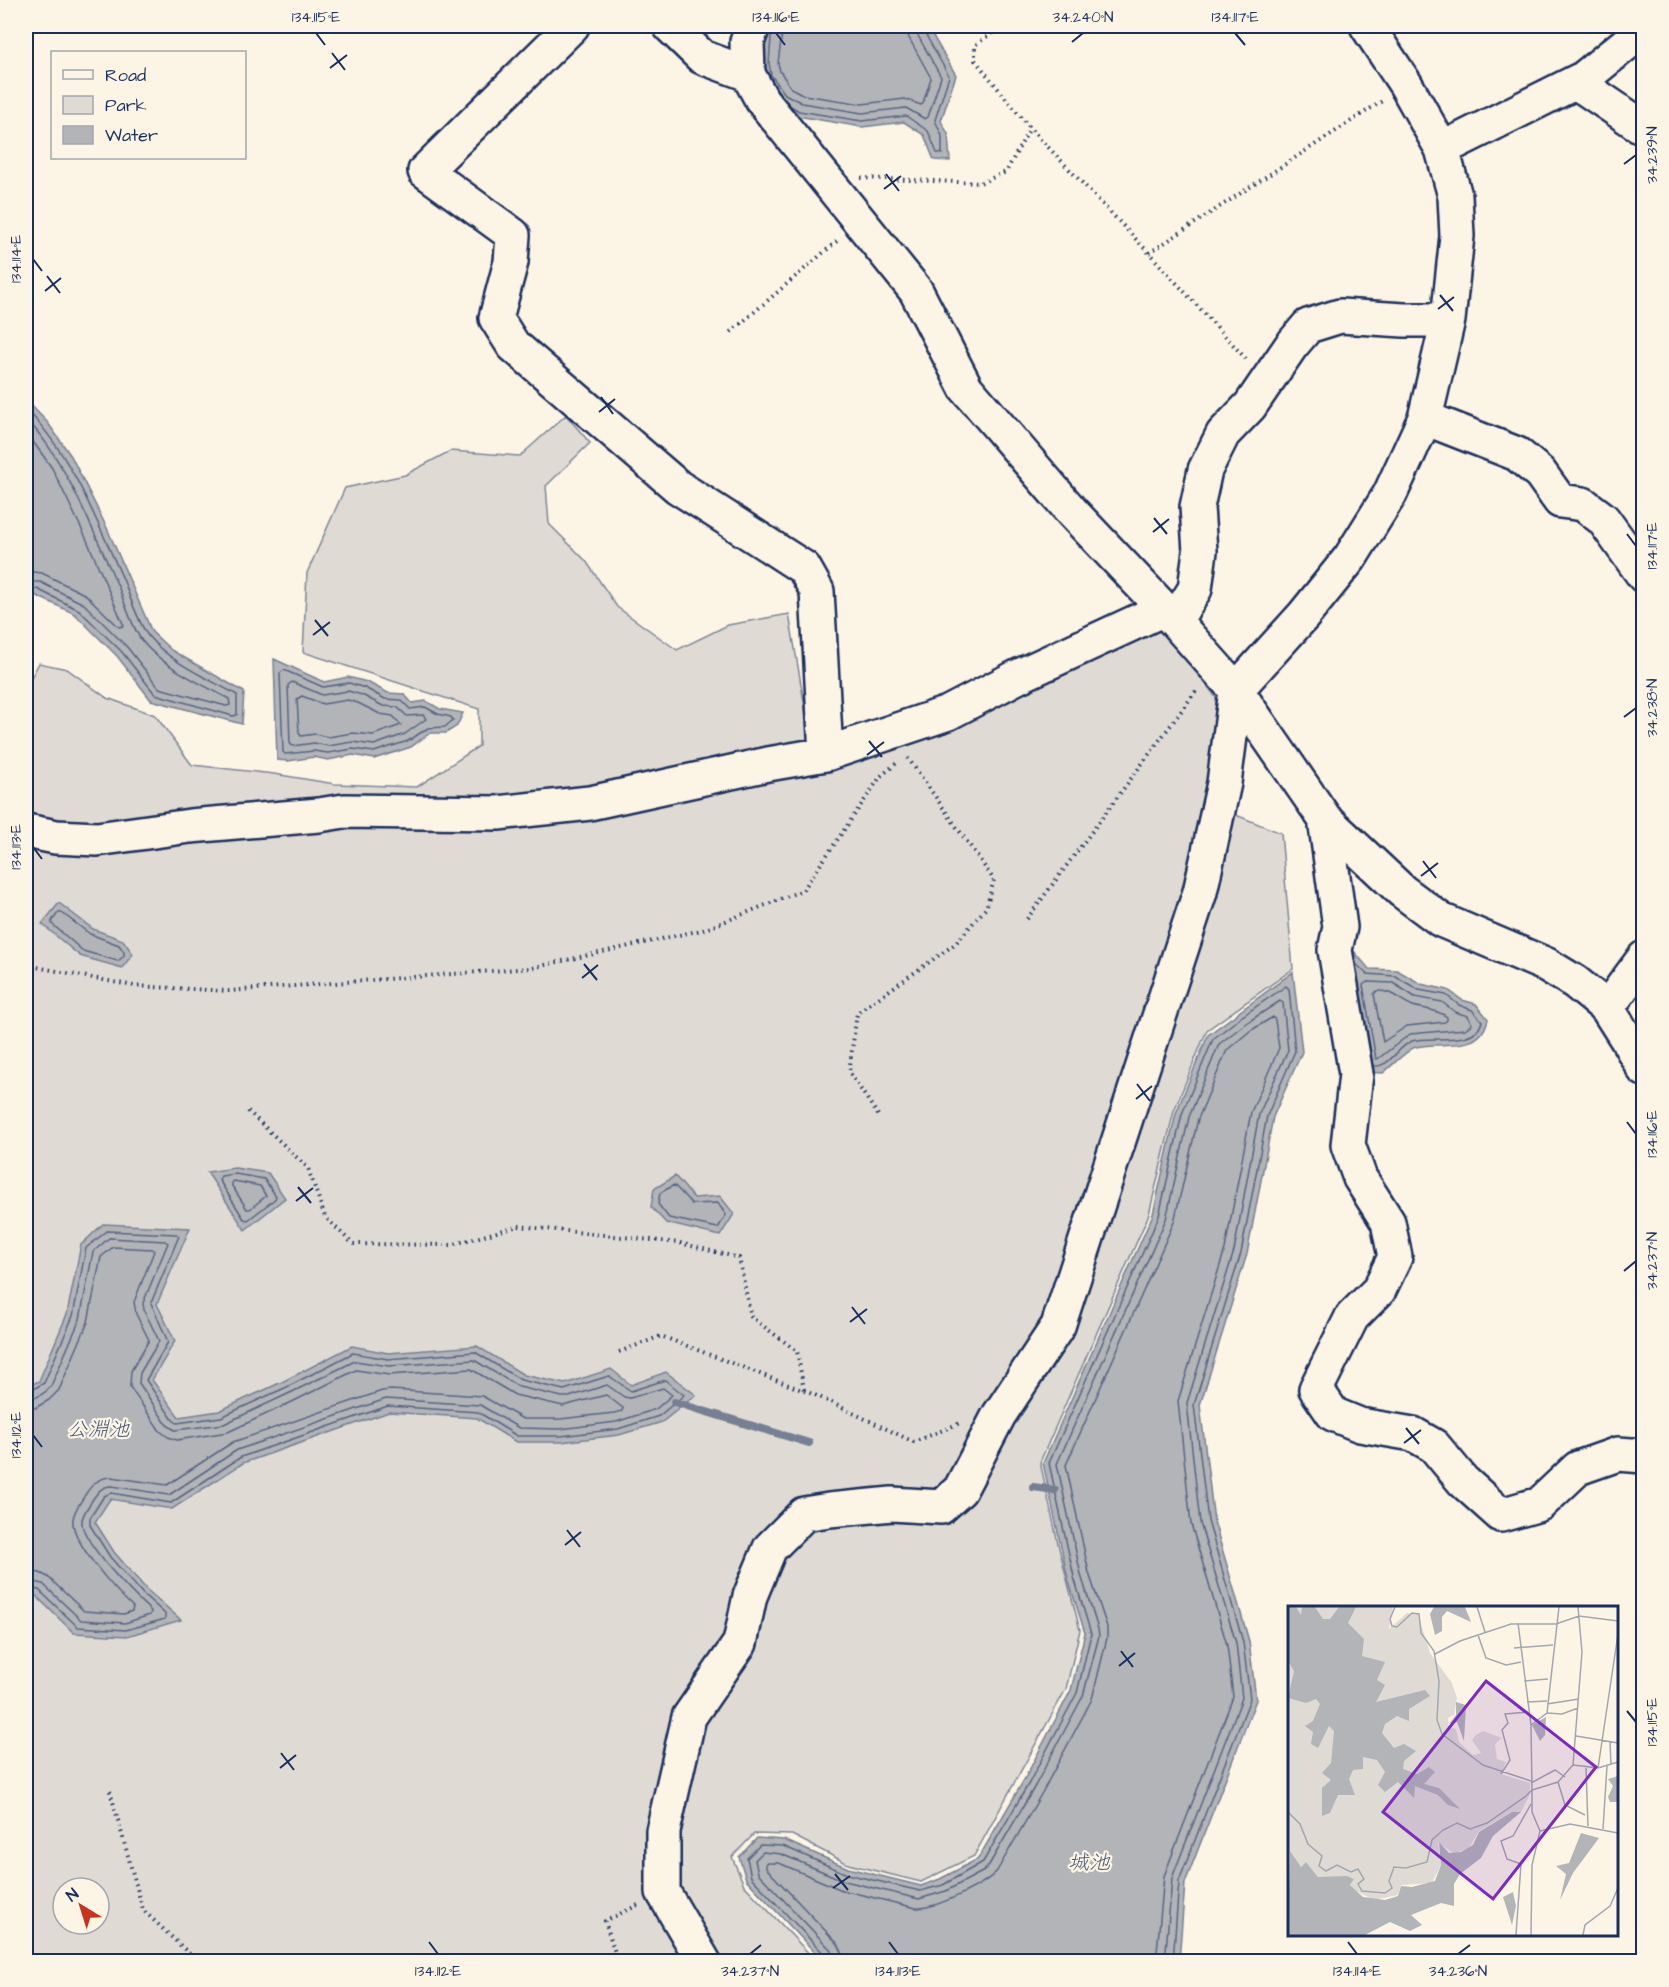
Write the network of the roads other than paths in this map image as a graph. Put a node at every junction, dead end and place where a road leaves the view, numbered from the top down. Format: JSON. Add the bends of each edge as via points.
{"nodes":[{"id":1,"x":572,"y":26,"type":"edge"},
{"id":2,"x":670,"y":26,"type":"edge"},
{"id":3,"x":753,"y":26,"type":"edge"},
{"id":4,"x":1367,"y":26,"type":"edge"},
{"id":5,"x":1644,"y":29,"type":"edge"},
{"id":6,"x":748,"y":74,"type":"junction"},
{"id":7,"x":1576,"y":82,"type":"junction"},
{"id":8,"x":1644,"y":128,"type":"edge"},
{"id":9,"x":1442,"y":149,"type":"junction"},
{"id":10,"x":1448,"y":320,"type":"junction"},
{"id":11,"x":1425,"y":418,"type":"junction"},
{"id":12,"x":1644,"y":576,"type":"edge"},
{"id":13,"x":1169,"y":615,"type":"junction"},
{"id":14,"x":1236,"y":690,"type":"junction"},
{"id":15,"x":826,"y":754,"type":"junction"},
{"id":16,"x":1325,"y":819,"type":"junction"},
{"id":17,"x":26,"y":831,"type":"edge"},
{"id":18,"x":1644,"y":958,"type":"edge"},
{"id":19,"x":1607,"y":1008,"type":"junction"},
{"id":20,"x":1644,"y":1069,"type":"edge"},
{"id":21,"x":1644,"y":1456,"type":"edge"},
{"id":22,"x":704,"y":1962,"type":"edge"}],
"edges":[{"from":1,"to":15,"type":"street","via":[[425,171],[513,235],[511,262],[496,318],[513,345],[678,487],[804,568],[818,591]]},
{"from":2,"to":6,"type":"street","via":[[702,57]]},
{"from":3,"to":6,"type":"street","via":[[747,42]]},
{"from":4,"to":9,"type":"street"},
{"from":5,"to":7,"type":"street"},
{"from":6,"to":13,"type":"street","via":[[762,100],[916,291],[966,388],[1073,513]]},
{"from":7,"to":8,"type":"street"},
{"from":7,"to":9,"type":"street"},
{"from":9,"to":10,"type":"street","via":[[1455,196],[1457,236]]},
{"from":10,"to":11,"type":"street"},
{"from":10,"to":13,"type":"street","via":[[1340,316],[1308,326],[1250,406],[1223,434],[1205,470],[1197,507],[1200,551],[1195,589]]},
{"from":11,"to":12,"type":"street","via":[[1517,454],[1540,473],[1560,501],[1583,504],[1603,519]]},
{"from":11,"to":14,"type":"street","via":[[1390,494],[1350,558]]},
{"from":13,"to":14,"type":"street"},
{"from":13,"to":15,"type":"street","via":[[1017,677],[948,713]]},
{"from":14,"to":16,"type":"street"},
{"from":14,"to":22,"type":"street","via":[[1224,783],[1200,892],[1058,1326],[999,1415],[960,1490],[941,1507],[892,1504],[804,1514],[771,1548],[750,1596],[740,1643],[689,1717],[663,1831],[663,1893]]},
{"from":15,"to":17,"type":"street","via":[[590,803],[498,813],[344,811],[97,839]]},
{"from":16,"to":19,"type":"street","via":[[1402,891],[1441,920],[1547,965]]},
{"from":16,"to":21,"type":"street","via":[[1340,927],[1335,950],[1356,1074],[1348,1145],[1360,1178],[1388,1222],[1395,1257],[1379,1290],[1352,1317],[1316,1389],[1333,1414],[1360,1425],[1413,1434],[1434,1446],[1463,1481],[1501,1515],[1540,1504],[1578,1468],[1618,1454]]},
{"from":18,"to":19,"type":"street"},
{"from":19,"to":20,"type":"street"}]}
